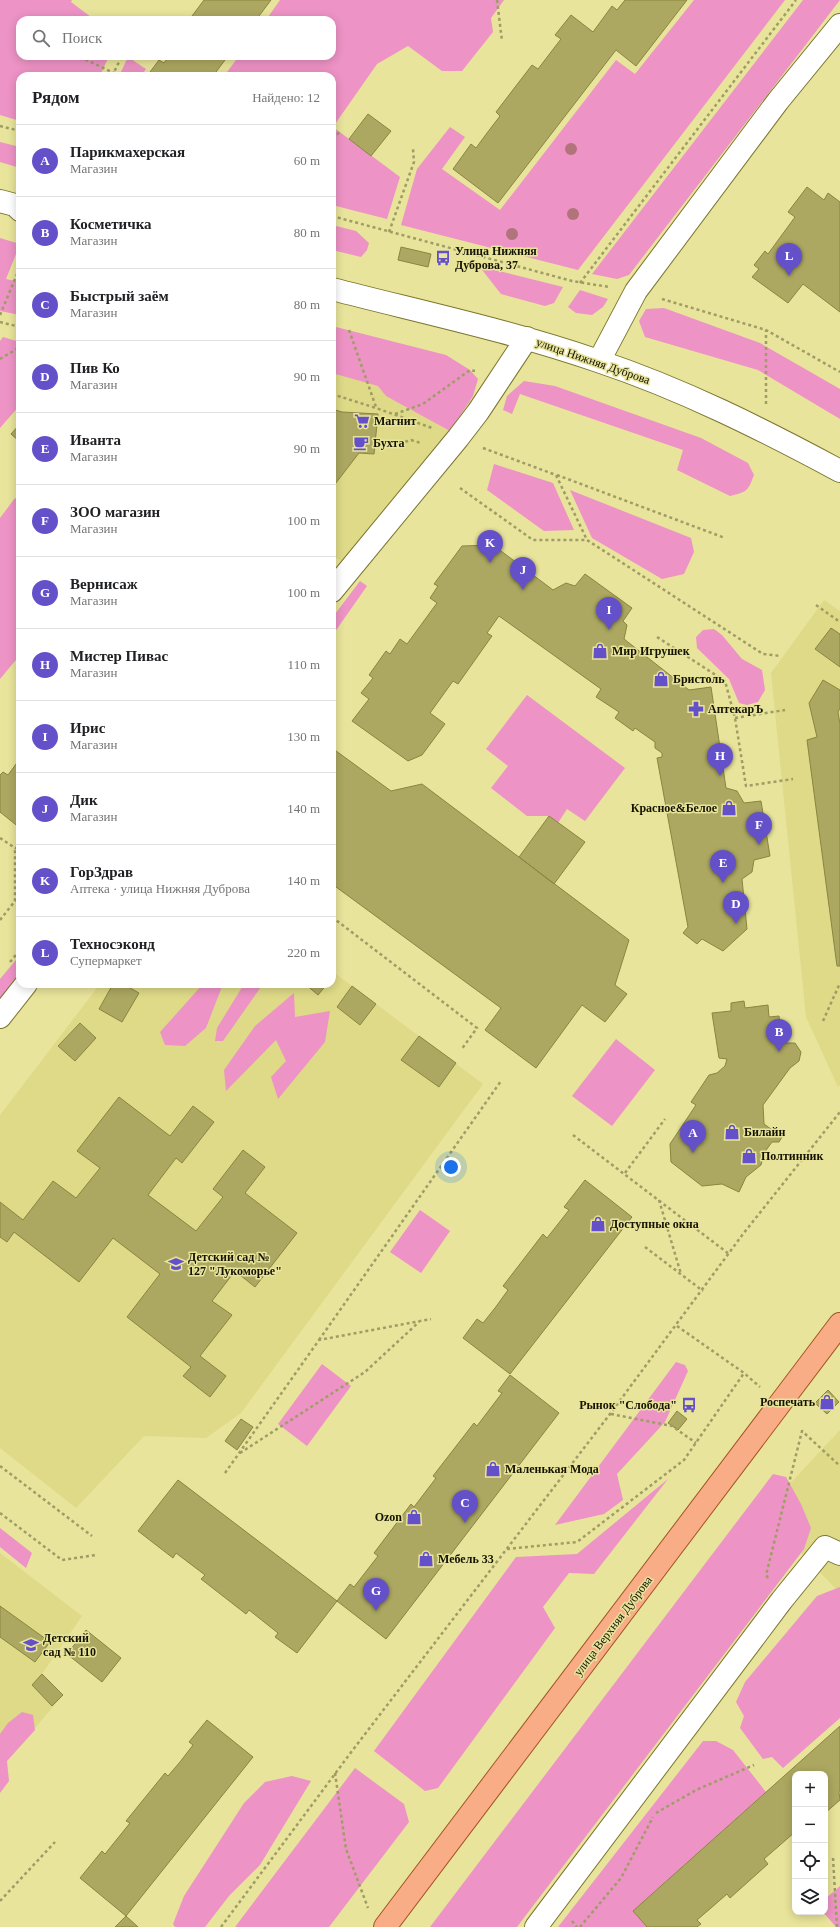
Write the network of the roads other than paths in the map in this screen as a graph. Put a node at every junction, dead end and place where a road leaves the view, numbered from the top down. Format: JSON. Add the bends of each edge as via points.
{"nodes":[{"id":1,"x":840,"y":25,"type":"edge"},
{"id":2,"x":336,"y":290,"type":"edge"},
{"id":3,"x":527,"y":338,"type":"junction"},
{"id":4,"x":600,"y":361,"type":"junction"},
{"id":5,"x":840,"y":471,"type":"edge"},
{"id":6,"x":336,"y":586,"type":"edge"},
{"id":7,"x":23,"y":988,"type":"edge"},
{"id":8,"x":0,"y":1017,"type":"edge"},
{"id":9,"x":840,"y":1324,"type":"edge"},
{"id":10,"x":840,"y":1554,"type":"edge"},
{"id":11,"x":378,"y":1920,"type":"edge"},
{"id":12,"x":536,"y":1927,"type":"edge"}],
"edges":[{"from":1,"to":4,"type":"street","via":[[778,101],[636,291]]},
{"from":2,"to":3,"type":"street","name":"улица Нижняя Дуброва"},
{"from":3,"to":4,"type":"street","name":"улица Нижняя Дуброва"},
{"from":3,"to":6,"type":"street","via":[[458,438]]},
{"from":4,"to":5,"type":"street","name":"улица Нижняя Дуброва","via":[[692,396]]},
{"from":7,"to":8,"type":"street"},
{"from":9,"to":11,"type":"main road","name":"улица Верхняя Дуброва"},
{"from":10,"to":12,"type":"street","via":[[825,1547],[782,1600]]}]}
